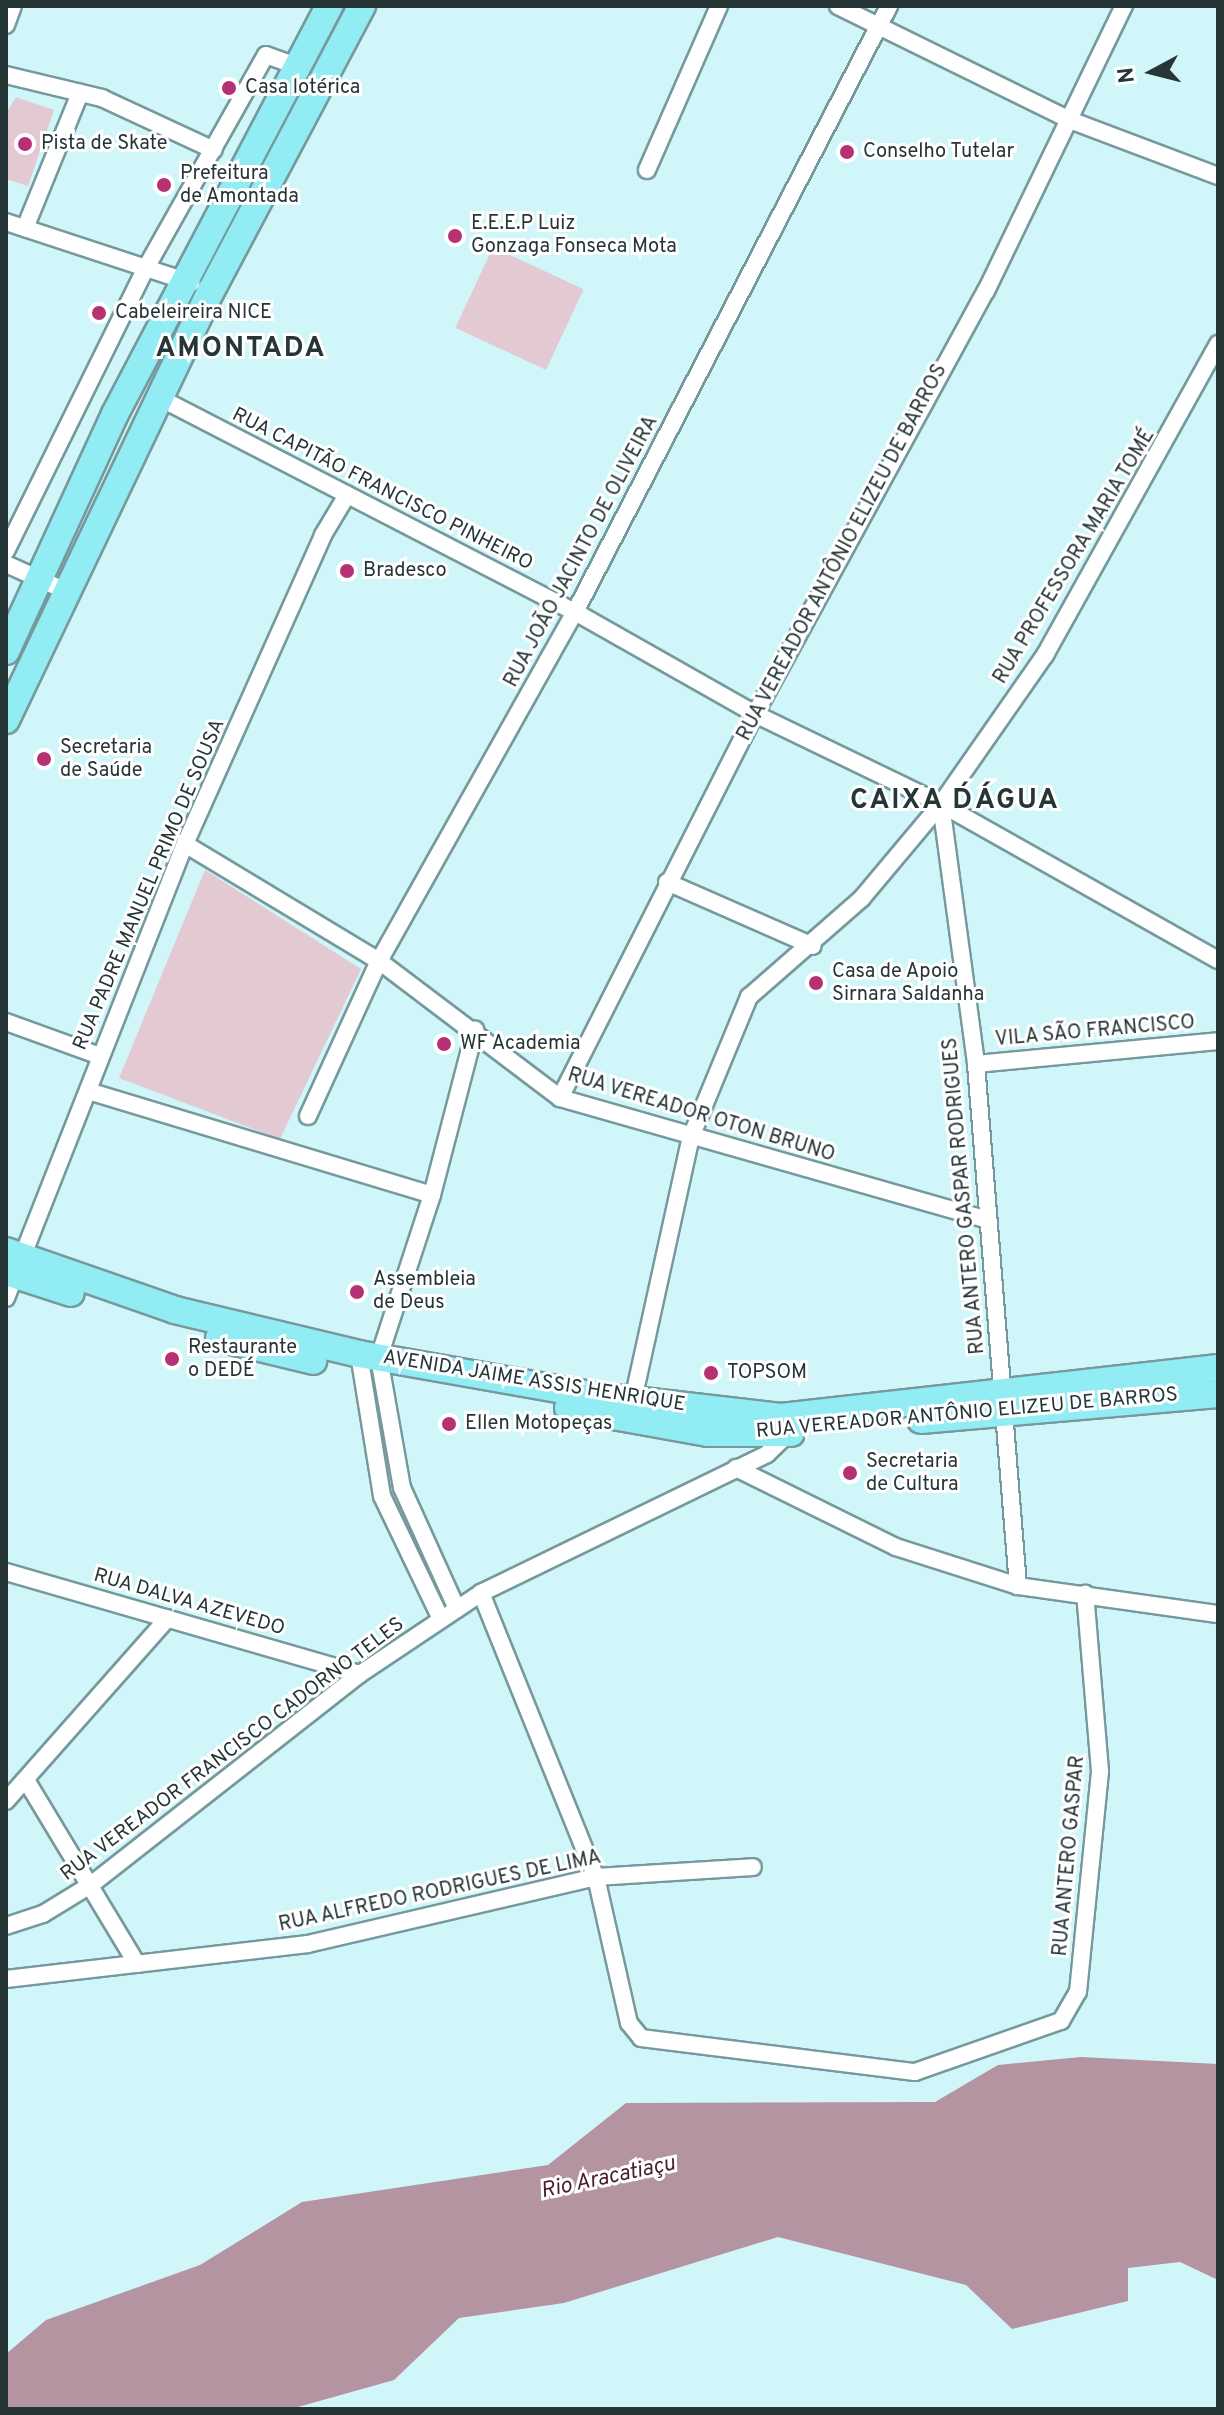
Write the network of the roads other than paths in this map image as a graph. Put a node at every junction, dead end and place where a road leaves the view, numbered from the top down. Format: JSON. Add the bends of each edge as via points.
{"nodes":[{"id":1,"x":13,"y":6,"type":"edge"},
{"id":2,"x":329,"y":6,"type":"edge"},
{"id":3,"x":362,"y":6,"type":"edge"},
{"id":4,"x":719,"y":6,"type":"edge"},
{"id":5,"x":838,"y":6,"type":"edge"},
{"id":6,"x":889,"y":6,"type":"edge"},
{"id":7,"x":1124,"y":6,"type":"edge"},
{"id":8,"x":6,"y":25,"type":"edge"},
{"id":9,"x":879,"y":27,"type":"junction"},
{"id":10,"x":297,"y":66,"type":"junction"},
{"id":11,"x":6,"y":75,"type":"edge"},
{"id":12,"x":80,"y":93,"type":"junction"},
{"id":13,"x":1070,"y":120,"type":"junction"},
{"id":14,"x":214,"y":150,"type":"junction"},
{"id":15,"x":647,"y":170,"type":"dead end"},
{"id":16,"x":1218,"y":176,"type":"edge"},
{"id":17,"x":6,"y":222,"type":"edge"},
{"id":18,"x":25,"y":228,"type":"junction"},
{"id":19,"x":147,"y":266,"type":"junction"},
{"id":20,"x":185,"y":281,"type":"junction"},
{"id":21,"x":211,"y":291,"type":"junction"},
{"id":22,"x":1218,"y":344,"type":"edge"},
{"id":23,"x":160,"y":398,"type":"junction"},
{"id":24,"x":347,"y":495,"type":"junction"},
{"id":25,"x":6,"y":551,"type":"edge"},
{"id":26,"x":6,"y":564,"type":"edge"},
{"id":27,"x":39,"y":579,"type":"junction"},
{"id":28,"x":66,"y":591,"type":"junction"},
{"id":29,"x":575,"y":612,"type":"junction"},
{"id":30,"x":6,"y":651,"type":"edge"},
{"id":31,"x":755,"y":714,"type":"junction"},
{"id":32,"x":6,"y":720,"type":"edge"},
{"id":33,"x":941,"y":804,"type":"junction"},
{"id":34,"x":185,"y":844,"type":"junction"},
{"id":35,"x":667,"y":882,"type":"junction"},
{"id":36,"x":813,"y":946,"type":"junction"},
{"id":37,"x":1218,"y":960,"type":"edge"},
{"id":38,"x":379,"y":961,"type":"junction"},
{"id":39,"x":6,"y":1022,"type":"edge"},
{"id":40,"x":475,"y":1030,"type":"junction"},
{"id":41,"x":1218,"y":1041,"type":"edge"},
{"id":42,"x":100,"y":1056,"type":"junction"},
{"id":43,"x":976,"y":1064,"type":"junction"},
{"id":44,"x":88,"y":1091,"type":"junction"},
{"id":45,"x":560,"y":1098,"type":"junction"},
{"id":46,"x":308,"y":1116,"type":"dead end"},
{"id":47,"x":691,"y":1137,"type":"junction"},
{"id":48,"x":432,"y":1195,"type":"junction"},
{"id":49,"x":988,"y":1220,"type":"junction"},
{"id":50,"x":12,"y":1271,"type":"edge"},
{"id":51,"x":370,"y":1364,"type":"junction"},
{"id":52,"x":1218,"y":1368,"type":"edge"},
{"id":53,"x":1218,"y":1394,"type":"edge"},
{"id":54,"x":633,"y":1400,"type":"junction"},
{"id":55,"x":1002,"y":1403,"type":"junction"},
{"id":56,"x":798,"y":1424,"type":"junction"},
{"id":57,"x":736,"y":1468,"type":"junction"},
{"id":58,"x":6,"y":1572,"type":"edge"},
{"id":59,"x":1018,"y":1586,"type":"junction"},
{"id":60,"x":481,"y":1593,"type":"junction"},
{"id":61,"x":1085,"y":1594,"type":"junction"},
{"id":62,"x":457,"y":1609,"type":"junction"},
{"id":63,"x":1218,"y":1614,"type":"edge"},
{"id":64,"x":168,"y":1618,"type":"junction"},
{"id":65,"x":441,"y":1619,"type":"junction"},
{"id":66,"x":360,"y":1674,"type":"junction"},
{"id":67,"x":26,"y":1780,"type":"junction"},
{"id":68,"x":6,"y":1801,"type":"edge"},
{"id":69,"x":753,"y":1867,"type":"dead end"},
{"id":70,"x":596,"y":1877,"type":"junction"},
{"id":71,"x":92,"y":1884,"type":"junction"},
{"id":72,"x":6,"y":1926,"type":"edge"},
{"id":73,"x":137,"y":1964,"type":"junction"},
{"id":74,"x":6,"y":1979,"type":"edge"}],
"edges":[{"from":1,"to":8,"type":"street"},
{"from":2,"to":10,"type":"main road"},
{"from":3,"to":21,"type":"main road"},
{"from":4,"to":15,"type":"street"},
{"from":5,"to":9,"type":"street"},
{"from":6,"to":9,"type":"street","name":"RUA JOÃO JACINTO DE OLIVEIRA"},
{"from":7,"to":13,"type":"street","name":"RUA VEREADOR ANTÔNIO ELIZEU DE BARROS"},
{"from":9,"to":13,"type":"street"},
{"from":9,"to":29,"type":"street","name":"RUA JOÃO JACINTO DE OLIVEIRA"},
{"from":10,"to":14,"type":"street","via":[[266,55]]},
{"from":10,"to":20,"type":"main road"},
{"from":11,"to":12,"type":"street"},
{"from":12,"to":14,"type":"street"},
{"from":12,"to":18,"type":"street"},
{"from":13,"to":16,"type":"street"},
{"from":13,"to":31,"type":"street","name":"RUA VEREADOR ANTÔNIO ELIZEU DE BARROS","via":[[986,291]]},
{"from":14,"to":19,"type":"street"},
{"from":17,"to":18,"type":"street"},
{"from":18,"to":19,"type":"street"},
{"from":19,"to":20,"type":"street"},
{"from":19,"to":25,"type":"street"},
{"from":20,"to":21,"type":"street"},
{"from":20,"to":27,"type":"main road"},
{"from":21,"to":23,"type":"main road"},
{"from":22,"to":33,"type":"street","name":"RUA PROFESSORA MARIA TOMÉ","via":[[1045,655]]},
{"from":23,"to":24,"type":"street","name":"RUA CAPITÃO FRANCISCO PINHEIRO"},
{"from":23,"to":28,"type":"main road"},
{"from":24,"to":29,"type":"street","name":"RUA CAPITÃO FRANCISCO PINHEIRO"},
{"from":24,"to":34,"type":"street","name":"RUA PADRE MANUEL PRIMO DE SOUSA","via":[[323,535]]},
{"from":26,"to":27,"type":"street"},
{"from":27,"to":28,"type":"street"},
{"from":27,"to":30,"type":"main road"},
{"from":28,"to":32,"type":"main road"},
{"from":29,"to":31,"type":"street","name":"RUA CAPITÃO FRANCISCO PINHEIRO"},
{"from":29,"to":38,"type":"street","name":"RUA JOÃO JACINTO DE OLIVEIRA"},
{"from":31,"to":33,"type":"street","name":"RUA CAPITÃO FRANCISCO PINHEIRO"},
{"from":31,"to":35,"type":"street","name":"RUA VEREADOR ANTÔNIO ELIZEU DE BARROS"},
{"from":33,"to":36,"type":"street","name":"RUA PROFESSORA MARIA TOMÉ"},
{"from":33,"to":37,"type":"street","name":"RUA CAPITÃO FRANCISCO PINHEIRO"},
{"from":33,"to":43,"type":"street","name":"RUA ANTERO GASPAR RODRIGUES"},
{"from":34,"to":38,"type":"street","name":"RUA VEREADOR OTON BRUNO"},
{"from":34,"to":42,"type":"street","name":"RUA PADRE MANUEL PRIMO DE SOUSA"},
{"from":35,"to":36,"type":"street"},
{"from":35,"to":45,"type":"street","name":"RUA VEREADOR ANTÔNIO ELIZEU DE BARROS"},
{"from":36,"to":47,"type":"street","name":"RUA PROFESSORA MARIA TOMÉ","via":[[749,997]]},
{"from":38,"to":40,"type":"street","name":"RUA VEREADOR OTON BRUNO"},
{"from":38,"to":46,"type":"street","name":"RUA JOÃO JACINTO DE OLIVEIRA"},
{"from":39,"to":42,"type":"street"},
{"from":40,"to":45,"type":"street","name":"RUA VEREADOR OTON BRUNO"},
{"from":40,"to":48,"type":"street"},
{"from":41,"to":43,"type":"street","name":"VILA SÃO FRANCISCO"},
{"from":42,"to":44,"type":"street","name":"RUA PADRE MANUEL PRIMO DE SOUSA"},
{"from":43,"to":49,"type":"street","name":"RUA ANTERO GASPAR RODRIGUES"},
{"from":44,"to":48,"type":"street"},
{"from":44,"to":50,"type":"street","name":"RUA PADRE MANUEL PRIMO DE SOUSA"},
{"from":45,"to":47,"type":"street","name":"RUA VEREADOR OTON BRUNO"},
{"from":47,"to":49,"type":"street","name":"RUA VEREADOR OTON BRUNO"},
{"from":47,"to":54,"type":"street","name":"RUA PROFESSORA MARIA TOMÉ"},
{"from":48,"to":51,"type":"street"},
{"from":49,"to":55,"type":"street","name":"RUA ANTERO GASPAR RODRIGUES"},
{"from":50,"to":51,"type":"main road","name":"AVENIDA JAIME ASSIS HENRIQUE"},
{"from":51,"to":54,"type":"main road","name":"AVENIDA JAIME ASSIS HENRIQUE"},
{"from":51,"to":56,"type":"main road","name":"RUA VEREADOR ANTÔNIO ELIZEU DE BARROS","via":[[708,1433]]},
{"from":51,"to":62,"type":"street","via":[[402,1488]]},
{"from":51,"to":65,"type":"street","via":[[382,1496]]},
{"from":52,"to":55,"type":"main road","name":"AVENIDA JAIME ASSIS HENRIQUE"},
{"from":53,"to":55,"type":"main road","name":"RUA VEREADOR ANTÔNIO ELIZEU DE BARROS"},
{"from":54,"to":56,"type":"main road","name":"AVENIDA JAIME ASSIS HENRIQUE"},
{"from":55,"to":56,"type":"main road","name":"AVENIDA JAIME ASSIS HENRIQUE"},
{"from":55,"to":59,"type":"street","name":"RUA ANTERO GASPAR RODRIGUES"},
{"from":56,"to":57,"type":"street","name":"RUA VEREADOR FRANCISCO CADORNO TELES"},
{"from":57,"to":59,"type":"street","via":[[896,1547]]},
{"from":57,"to":60,"type":"street","name":"RUA VEREADOR FRANCISCO CADORNO TELES"},
{"from":58,"to":64,"type":"street","name":"RUA DALVA AZEVEDO"},
{"from":59,"to":61,"type":"street"},
{"from":60,"to":62,"type":"street","name":"RUA VEREADOR FRANCISCO CADORNO TELES"},
{"from":60,"to":70,"type":"street"},
{"from":61,"to":63,"type":"street"},
{"from":61,"to":70,"type":"street","name":"RUA ANTERO GASPAR","via":[[1100,1771],[1078,1992],[1061,2021],[915,2072],[657,2044],[629,2023]]},
{"from":62,"to":65,"type":"street","name":"RUA VEREADOR FRANCISCO CADORNO TELES"},
{"from":64,"to":66,"type":"street","name":"RUA DALVA AZEVEDO"},
{"from":64,"to":67,"type":"street"},
{"from":65,"to":66,"type":"street","name":"RUA VEREADOR FRANCISCO CADORNO TELES"},
{"from":66,"to":71,"type":"street","name":"RUA VEREADOR FRANCISCO CADORNO TELES"},
{"from":67,"to":68,"type":"street"},
{"from":67,"to":71,"type":"street"},
{"from":69,"to":70,"type":"street","name":"RUA ALFREDO RODRIGUES DE LIMA"},
{"from":70,"to":73,"type":"street","name":"RUA ALFREDO RODRIGUES DE LIMA","via":[[308,1944]]},
{"from":71,"to":72,"type":"street","name":"RUA VEREADOR FRANCISCO CADORNO TELES","via":[[43,1914]]},
{"from":71,"to":73,"type":"street"},
{"from":73,"to":74,"type":"street","name":"RUA ALFREDO RODRIGUES DE LIMA"}]}
